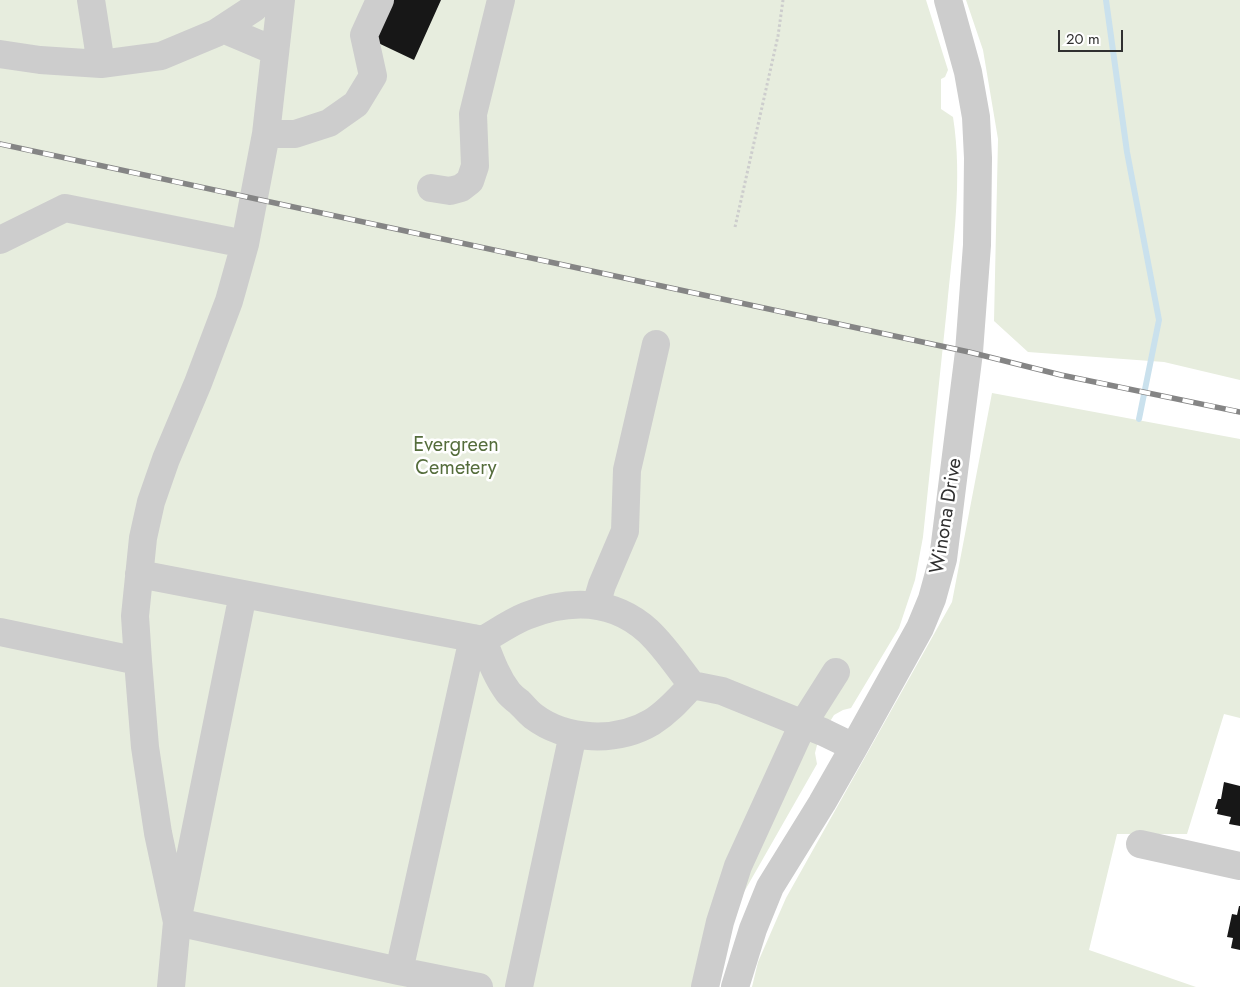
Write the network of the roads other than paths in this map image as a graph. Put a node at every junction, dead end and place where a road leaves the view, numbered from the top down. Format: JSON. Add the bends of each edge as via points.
{"nodes":[{"id":1,"x":91,"y":0,"type":"edge"},
{"id":2,"x":260,"y":0,"type":"edge"},
{"id":3,"x":280,"y":0,"type":"edge"},
{"id":4,"x":380,"y":0,"type":"edge"},
{"id":5,"x":501,"y":0,"type":"edge"},
{"id":6,"x":948,"y":0,"type":"edge"},
{"id":7,"x":223,"y":29,"type":"junction"},
{"id":8,"x":275,"y":51,"type":"junction"},
{"id":9,"x":0,"y":54,"type":"edge"},
{"id":10,"x":101,"y":64,"type":"junction"},
{"id":11,"x":266,"y":134,"type":"junction"},
{"id":12,"x":431,"y":188,"type":"dead end"},
{"id":13,"x":0,"y":240,"type":"edge"},
{"id":14,"x":245,"y":244,"type":"junction"},
{"id":15,"x":656,"y":344,"type":"dead end"},
{"id":16,"x":139,"y":574,"type":"junction"},
{"id":17,"x":243,"y":594,"type":"junction"},
{"id":18,"x":596,"y":605,"type":"junction"},
{"id":19,"x":0,"y":632,"type":"edge"},
{"id":20,"x":478,"y":639,"type":"junction"},
{"id":21,"x":138,"y":660,"type":"junction"},
{"id":22,"x":836,"y":672,"type":"dead end"},
{"id":23,"x":692,"y":685,"type":"junction"},
{"id":24,"x":803,"y":724,"type":"junction"},
{"id":25,"x":573,"y":734,"type":"junction"},
{"id":26,"x":854,"y":747,"type":"junction"},
{"id":27,"x":1140,"y":844,"type":"dead end"},
{"id":28,"x":1240,"y":866,"type":"edge"},
{"id":29,"x":177,"y":922,"type":"junction"},
{"id":30,"x":398,"y":971,"type":"junction"},
{"id":31,"x":171,"y":987,"type":"edge"},
{"id":32,"x":479,"y":987,"type":"edge"},
{"id":33,"x":519,"y":987,"type":"edge"},
{"id":34,"x":705,"y":987,"type":"edge"},
{"id":35,"x":735,"y":987,"type":"edge"}],
"edges":[{"from":1,"to":10,"type":"street"},
{"from":2,"to":7,"type":"street","via":[[254,8]]},
{"from":3,"to":8,"type":"street"},
{"from":4,"to":11,"type":"street","via":[[364,35],[374,76],[356,104],[329,123],[295,134]]},
{"from":5,"to":12,"type":"street","via":[[473,114],[475,166],[470,181],[462,188],[450,191]]},
{"from":6,"to":26,"type":"street","name":"Winona Drive","via":[[968,72],[976,117],[978,158],[977,245],[968,352],[943,559],[920,628]]},
{"from":7,"to":8,"type":"street"},
{"from":7,"to":10,"type":"street","via":[[161,56]]},
{"from":8,"to":11,"type":"street"},
{"from":9,"to":10,"type":"street"},
{"from":11,"to":14,"type":"street"},
{"from":13,"to":14,"type":"street","via":[[65,208]]},
{"from":14,"to":16,"type":"street","via":[[229,301],[151,502]]},
{"from":15,"to":18,"type":"street","via":[[627,470],[625,531]]},
{"from":16,"to":17,"type":"street"},
{"from":16,"to":21,"type":"street","via":[[135,616]]},
{"from":17,"to":20,"type":"street"},
{"from":17,"to":29,"type":"street"},
{"from":18,"to":20,"type":"street","via":[[581,604],[534,613]]},
{"from":18,"to":23,"type":"street","via":[[630,617],[648,631]]},
{"from":19,"to":21,"type":"street"},
{"from":20,"to":25,"type":"street","via":[[508,692],[533,716]]},
{"from":20,"to":30,"type":"street"},
{"from":21,"to":29,"type":"street","via":[[145,747],[158,833]]},
{"from":22,"to":24,"type":"street"},
{"from":23,"to":24,"type":"street","via":[[722,692]]},
{"from":23,"to":25,"type":"street","via":[[653,722],[630,732],[603,737]]},
{"from":24,"to":26,"type":"street"},
{"from":24,"to":34,"type":"street","via":[[738,866],[720,922]]},
{"from":25,"to":33,"type":"street"},
{"from":26,"to":35,"type":"street","name":"Winona Drive","via":[[770,887]]},
{"from":27,"to":28,"type":"street"},
{"from":29,"to":30,"type":"street"},
{"from":29,"to":31,"type":"street"},
{"from":30,"to":32,"type":"street"}]}
